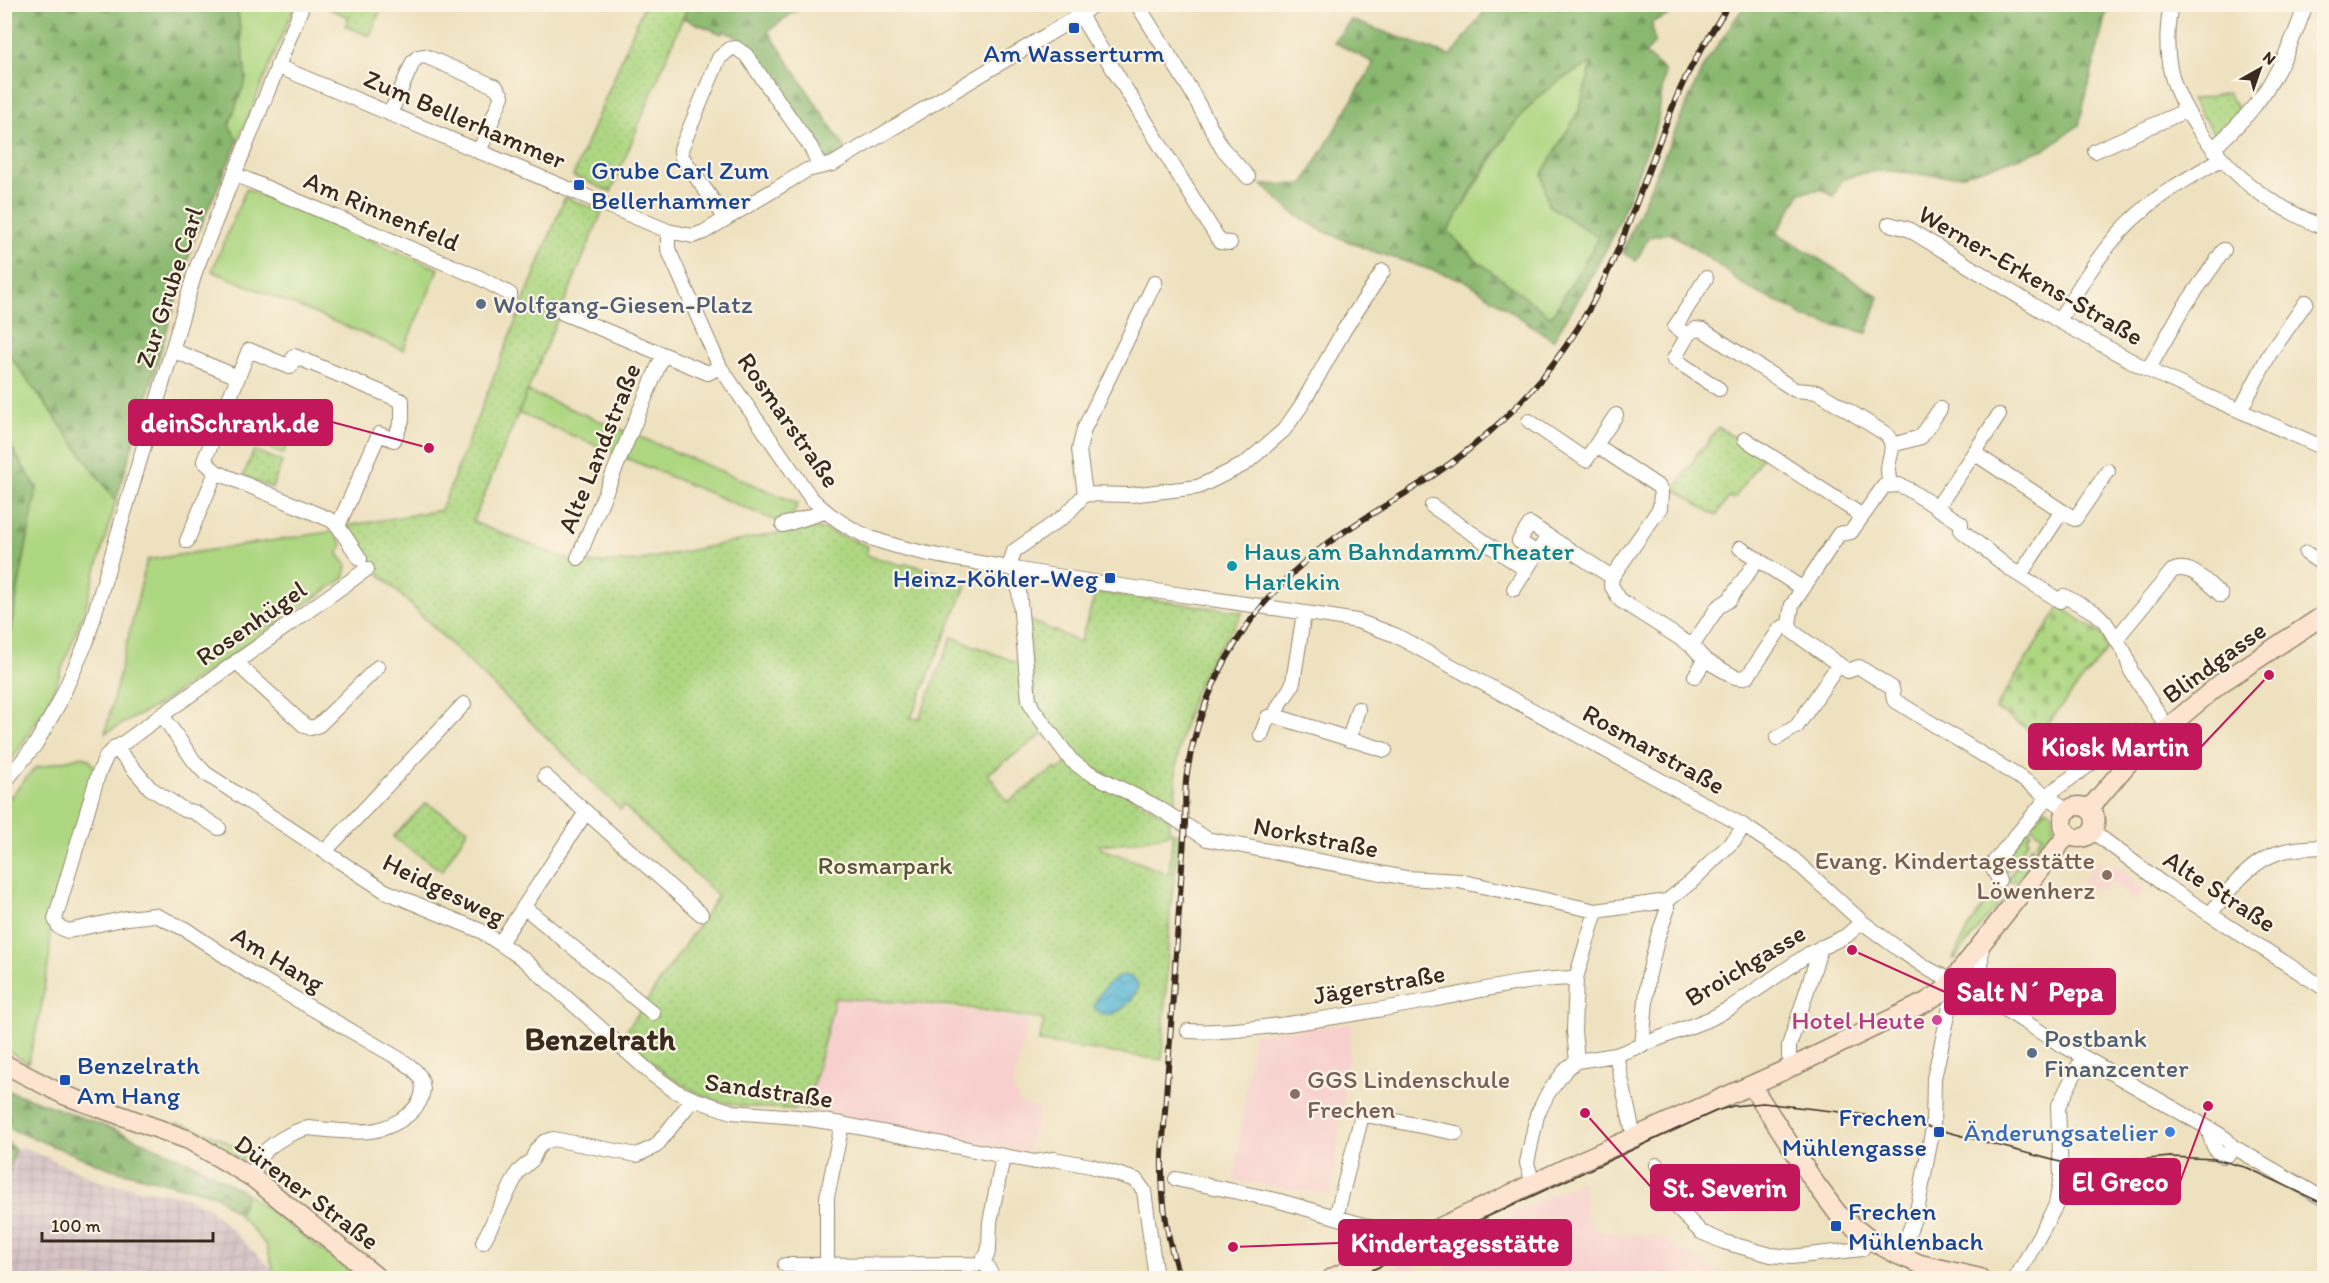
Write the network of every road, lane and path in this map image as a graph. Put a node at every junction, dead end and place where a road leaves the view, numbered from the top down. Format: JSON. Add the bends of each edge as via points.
{"nodes":[{"id":1,"x":303,"y":4,"type":"edge"},
{"id":2,"x":1094,"y":4,"type":"edge"},
{"id":3,"x":2171,"y":4,"type":"edge"},
{"id":4,"x":2306,"y":4,"type":"edge"},
{"id":5,"x":1139,"y":5,"type":"edge"},
{"id":6,"x":1080,"y":15,"type":"junction"},
{"id":7,"x":278,"y":66,"type":"junction"},
{"id":8,"x":2185,"y":111,"type":"junction"},
{"id":9,"x":390,"y":114,"type":"junction"},
{"id":10,"x":2095,"y":151,"type":"dead end"},
{"id":11,"x":479,"y":152,"type":"junction"},
{"id":12,"x":2217,"y":154,"type":"junction"},
{"id":13,"x":820,"y":166,"type":"junction"},
{"id":14,"x":234,"y":174,"type":"junction"},
{"id":15,"x":1248,"y":177,"type":"dead end"},
{"id":16,"x":726,"y":219,"type":"junction"},
{"id":17,"x":1889,"y":224,"type":"dead end"},
{"id":18,"x":2325,"y":228,"type":"edge"},
{"id":19,"x":668,"y":231,"type":"junction"},
{"id":20,"x":1230,"y":243,"type":"dead end"},
{"id":21,"x":2224,"y":250,"type":"dead end"},
{"id":22,"x":1383,"y":271,"type":"dead end"},
{"id":23,"x":1707,"y":278,"type":"dead end"},
{"id":24,"x":1155,"y":282,"type":"dead end"},
{"id":25,"x":510,"y":294,"type":"dead end"},
{"id":26,"x":2306,"y":302,"type":"dead end"},
{"id":27,"x":563,"y":313,"type":"dead end"},
{"id":28,"x":2060,"y":321,"type":"junction"},
{"id":29,"x":1688,"y":335,"type":"junction"},
{"id":30,"x":172,"y":351,"type":"junction"},
{"id":31,"x":663,"y":355,"type":"junction"},
{"id":32,"x":720,"y":367,"type":"junction"},
{"id":33,"x":2148,"y":370,"type":"junction"},
{"id":34,"x":237,"y":377,"type":"junction"},
{"id":35,"x":1719,"y":389,"type":"dead end"},
{"id":36,"x":1940,"y":409,"type":"dead end"},
{"id":37,"x":2240,"y":411,"type":"junction"},
{"id":38,"x":1616,"y":415,"type":"dead end"},
{"id":39,"x":1999,"y":415,"type":"dead end"},
{"id":40,"x":1529,"y":421,"type":"dead end"},
{"id":41,"x":1744,"y":439,"type":"dead end"},
{"id":42,"x":1596,"y":445,"type":"junction"},
{"id":43,"x":1892,"y":445,"type":"junction"},
{"id":44,"x":2325,"y":448,"type":"edge"},
{"id":45,"x":1974,"y":453,"type":"junction"},
{"id":46,"x":2108,"y":471,"type":"dead end"},
{"id":47,"x":216,"y":472,"type":"junction"},
{"id":48,"x":1890,"y":484,"type":"junction"},
{"id":49,"x":1085,"y":494,"type":"junction"},
{"id":50,"x":1432,"y":506,"type":"dead end"},
{"id":51,"x":1938,"y":507,"type":"junction"},
{"id":52,"x":2062,"y":511,"type":"junction"},
{"id":53,"x":824,"y":512,"type":"junction"},
{"id":54,"x":1862,"y":515,"type":"junction"},
{"id":55,"x":783,"y":525,"type":"dead end"},
{"id":56,"x":338,"y":526,"type":"junction"},
{"id":57,"x":1548,"y":536,"type":"junction"},
{"id":58,"x":187,"y":541,"type":"dead end"},
{"id":59,"x":1740,"y":548,"type":"dead end"},
{"id":60,"x":2306,"y":552,"type":"dead end"},
{"id":61,"x":1537,"y":553,"type":"junction"},
{"id":62,"x":579,"y":558,"type":"dead end"},
{"id":63,"x":1758,"y":559,"type":"junction"},
{"id":64,"x":2325,"y":565,"type":"edge"},
{"id":65,"x":1013,"y":568,"type":"junction"},
{"id":66,"x":1526,"y":570,"type":"junction"},
{"id":67,"x":2020,"y":575,"type":"junction"},
{"id":68,"x":1612,"y":577,"type":"junction"},
{"id":69,"x":1514,"y":589,"type":"dead end"},
{"id":70,"x":1803,"y":589,"type":"junction"},
{"id":71,"x":2221,"y":595,"type":"dead end"},
{"id":72,"x":1304,"y":613,"type":"junction"},
{"id":73,"x":2325,"y":615,"type":"edge"},
{"id":74,"x":1789,"y":624,"type":"junction"},
{"id":75,"x":2116,"y":639,"type":"junction"},
{"id":76,"x":1692,"y":646,"type":"junction"},
{"id":77,"x":1705,"y":660,"type":"junction"},
{"id":78,"x":237,"y":661,"type":"junction"},
{"id":79,"x":1839,"y":664,"type":"junction"},
{"id":80,"x":378,"y":667,"type":"dead end"},
{"id":81,"x":1695,"y":676,"type":"dead end"},
{"id":82,"x":464,"y":704,"type":"dead end"},
{"id":83,"x":1358,"y":709,"type":"dead end"},
{"id":84,"x":162,"y":715,"type":"junction"},
{"id":85,"x":1275,"y":716,"type":"junction"},
{"id":86,"x":2167,"y":727,"type":"junction"},
{"id":87,"x":2135,"y":732,"type":"dead end"},
{"id":88,"x":1261,"y":735,"type":"dead end"},
{"id":89,"x":1777,"y":738,"type":"dead end"},
{"id":90,"x":1349,"y":740,"type":"junction"},
{"id":91,"x":1384,"y":750,"type":"dead end"},
{"id":92,"x":111,"y":751,"type":"junction"},
{"id":93,"x":545,"y":776,"type":"dead end"},
{"id":94,"x":4,"y":783,"type":"edge"},
{"id":95,"x":2049,"y":797,"type":"junction"},
{"id":96,"x":2089,"y":809,"type":"junction"},
{"id":97,"x":2067,"y":810,"type":"junction"},
{"id":98,"x":586,"y":812,"type":"junction"},
{"id":99,"x":1744,"y":826,"type":"junction"},
{"id":100,"x":219,"y":828,"type":"dead end"},
{"id":101,"x":2092,"y":831,"type":"junction"},
{"id":102,"x":2068,"y":834,"type":"junction"},
{"id":103,"x":2325,"y":847,"type":"edge"},
{"id":104,"x":326,"y":850,"type":"junction"},
{"id":105,"x":1999,"y":880,"type":"dead end"},
{"id":106,"x":1667,"y":901,"type":"junction"},
{"id":107,"x":524,"y":907,"type":"junction"},
{"id":108,"x":1596,"y":911,"type":"junction"},
{"id":109,"x":701,"y":914,"type":"dead end"},
{"id":110,"x":2210,"y":914,"type":"junction"},
{"id":111,"x":1862,"y":922,"type":"junction"},
{"id":112,"x":500,"y":943,"type":"junction"},
{"id":113,"x":1982,"y":944,"type":"junction"},
{"id":114,"x":1821,"y":947,"type":"junction"},
{"id":115,"x":1576,"y":978,"type":"junction"},
{"id":116,"x":1952,"y":981,"type":"junction"},
{"id":117,"x":2325,"y":988,"type":"edge"},
{"id":118,"x":1995,"y":1003,"type":"junction"},
{"id":119,"x":1950,"y":1006,"type":"dead end"},
{"id":120,"x":653,"y":1012,"type":"dead end"},
{"id":121,"x":1188,"y":1031,"type":"dead end"},
{"id":122,"x":1642,"y":1046,"type":"junction"},
{"id":123,"x":1616,"y":1055,"type":"junction"},
{"id":124,"x":2083,"y":1057,"type":"junction"},
{"id":125,"x":1577,"y":1061,"type":"junction"},
{"id":126,"x":4,"y":1064,"type":"edge"},
{"id":127,"x":1794,"y":1066,"type":"junction"},
{"id":128,"x":1751,"y":1085,"type":"junction"},
{"id":129,"x":693,"y":1099,"type":"junction"},
{"id":130,"x":842,"y":1124,"type":"junction"},
{"id":131,"x":1456,"y":1132,"type":"dead end"},
{"id":132,"x":1634,"y":1137,"type":"junction"},
{"id":133,"x":1003,"y":1157,"type":"junction"},
{"id":134,"x":1657,"y":1165,"type":"dead end"},
{"id":135,"x":253,"y":1178,"type":"junction"},
{"id":136,"x":1176,"y":1179,"type":"dead end"},
{"id":137,"x":1533,"y":1184,"type":"junction"},
{"id":138,"x":2325,"y":1199,"type":"edge"},
{"id":139,"x":1336,"y":1216,"type":"junction"},
{"id":140,"x":1869,"y":1239,"type":"junction"},
{"id":141,"x":483,"y":1242,"type":"dead end"},
{"id":142,"x":1401,"y":1247,"type":"junction"},
{"id":143,"x":1898,"y":1255,"type":"junction"},
{"id":144,"x":984,"y":1260,"type":"junction"},
{"id":145,"x":784,"y":1265,"type":"dead end"},
{"id":146,"x":826,"y":1265,"type":"junction"},
{"id":147,"x":378,"y":1278,"type":"edge"},
{"id":148,"x":993,"y":1278,"type":"edge"},
{"id":149,"x":1156,"y":1278,"type":"edge"},
{"id":150,"x":1332,"y":1278,"type":"edge"},
{"id":151,"x":1980,"y":1278,"type":"edge"},
{"id":152,"x":2016,"y":1278,"type":"edge"}],
"edges":[{"from":1,"to":7,"type":"street","name":"Zur Grube Carl"},
{"from":2,"to":6,"type":"street","name":"Zum Bellerhammer"},
{"from":3,"to":8,"type":"street","via":[[2170,74]]},
{"from":4,"to":12,"type":"street","via":[[2271,82]]},
{"from":5,"to":15,"type":"street","via":[[1222,148]]},
{"from":6,"to":13,"type":"street","name":"Zum Bellerhammer","via":[[833,164]]},
{"from":6,"to":20,"type":"street","via":[[1220,242]]},
{"from":7,"to":9,"type":"street","name":"Zum Bellerhammer"},
{"from":7,"to":14,"type":"street","name":"Zur Grube Carl"},
{"from":8,"to":10,"type":"street"},
{"from":8,"to":12,"type":"street"},
{"from":9,"to":11,"type":"street","name":"Zum Bellerhammer"},
{"from":9,"to":11,"type":"street","via":[[413,62],[425,56],[496,87],[502,96]]},
{"from":11,"to":19,"type":"street","name":"Zum Bellerhammer"},
{"from":12,"to":18,"type":"street","via":[[2265,198]]},
{"from":12,"to":28,"type":"street","via":[[2142,211],[2091,268]]},
{"from":13,"to":16,"type":"street","name":"Zum Bellerhammer"},
{"from":13,"to":16,"type":"street","via":[[746,55],[736,48],[730,49],[719,58],[681,149],[682,157]]},
{"from":14,"to":25,"type":"street","name":"Am Rinnenfeld"},
{"from":14,"to":30,"type":"street","name":"Zur Grube Carl","via":[[196,269]]},
{"from":16,"to":19,"type":"street","name":"Zum Bellerhammer","via":[[693,236]]},
{"from":17,"to":28,"type":"street","name":"Werner-Erkens-Straße","via":[[1908,229]]},
{"from":19,"to":32,"type":"street","name":"Rosmarstraße","via":[[668,249]]},
{"from":21,"to":33,"type":"street","name":"Werner-Erkens-Straße","via":[[2182,310]]},
{"from":22,"to":49,"type":"street","via":[[1284,430],[1245,464],[1198,487],[1130,495]]},
{"from":23,"to":29,"type":"street","via":[[1675,327]]},
{"from":24,"to":49,"type":"street","via":[[1084,429],[1079,450]]},
{"from":26,"to":37,"type":"street","via":[[2269,355]]},
{"from":27,"to":31,"type":"street"},
{"from":28,"to":33,"type":"street","name":"Werner-Erkens-Straße"},
{"from":29,"to":35,"type":"street","via":[[1674,359]]},
{"from":29,"to":43,"type":"street","via":[[1695,329],[1703,330],[1795,390],[1818,392],[1886,434]]},
{"from":30,"to":34,"type":"street"},
{"from":30,"to":94,"type":"street","name":"Zur Grube Carl","via":[[86,643],[35,745]]},
{"from":31,"to":32,"type":"street","via":[[708,373]]},
{"from":31,"to":62,"type":"street","name":"Alte Landstraße"},
{"from":32,"to":53,"type":"street","name":"Rosmarstraße"},
{"from":33,"to":37,"type":"street","name":"Werner-Erkens-Straße"},
{"from":34,"to":47,"type":"street","via":[[204,461]]},
{"from":34,"to":56,"type":"street","via":[[249,350],[290,367],[294,356],[402,400],[402,420],[394,440],[379,434]]},
{"from":36,"to":43,"type":"street","via":[[1921,437]]},
{"from":37,"to":44,"type":"street","name":"Werner-Erkens-Straße"},
{"from":38,"to":42,"type":"street"},
{"from":39,"to":45,"type":"street"},
{"from":40,"to":42,"type":"street","via":[[1586,460]]},
{"from":41,"to":54,"type":"street"},
{"from":42,"to":68,"type":"street","via":[[1662,493],[1660,508]]},
{"from":43,"to":48,"type":"street"},
{"from":45,"to":51,"type":"street"},
{"from":45,"to":52,"type":"street"},
{"from":46,"to":52,"type":"street","via":[[2075,519]]},
{"from":47,"to":56,"type":"street"},
{"from":47,"to":58,"type":"street"},
{"from":48,"to":51,"type":"street","via":[[1908,489]]},
{"from":48,"to":54,"type":"street","via":[[1878,491]]},
{"from":49,"to":65,"type":"street","via":[[1066,515],[1014,551]]},
{"from":50,"to":66,"type":"street"},
{"from":51,"to":67,"type":"street","via":[[1961,523],[1961,530]]},
{"from":52,"to":67,"type":"street"},
{"from":53,"to":55,"type":"street"},
{"from":53,"to":65,"type":"street","name":"Rosmarstraße","via":[[872,538],[914,551]]},
{"from":54,"to":70,"type":"street","via":[[1851,532],[1839,534]]},
{"from":56,"to":78,"type":"street","name":"Rosenhügel","via":[[364,564]]},
{"from":57,"to":61,"type":"street"},
{"from":57,"to":61,"type":"street","via":[[1530,524],[1519,540]]},
{"from":57,"to":68,"type":"street"},
{"from":59,"to":63,"type":"street"},
{"from":60,"to":64,"type":"street"},
{"from":61,"to":66,"type":"street"},
{"from":63,"to":70,"type":"street"},
{"from":63,"to":76,"type":"street"},
{"from":65,"to":72,"type":"street","name":"Rosmarstraße","via":[[1109,586]]},
{"from":65,"to":108,"type":"street","name":"Norkstraße","via":[[1029,700],[1071,760],[1084,770],[1214,842],[1406,878],[1459,881]]},
{"from":66,"to":69,"type":"street"},
{"from":67,"to":75,"type":"street","via":[[2060,601],[2064,596],[2096,613]]},
{"from":68,"to":76,"type":"street","via":[[1611,585],[1620,600]]},
{"from":70,"to":74,"type":"street","via":[[1792,605]]},
{"from":71,"to":75,"type":"street","via":[[2196,574],[2178,568]]},
{"from":72,"to":85,"type":"street","via":[[1293,682],[1278,703]]},
{"from":72,"to":99,"type":"street","name":"Rosmarstraße","via":[[1357,621],[1395,635]]},
{"from":73,"to":86,"type":"main road","name":"Blindgasse","via":[[2221,683]]},
{"from":74,"to":77,"type":"street","via":[[1780,629],[1748,676],[1735,677]]},
{"from":74,"to":79,"type":"street","via":[[1797,636]]},
{"from":75,"to":86,"type":"street","via":[[2131,671]]},
{"from":76,"to":77,"type":"street"},
{"from":77,"to":81,"type":"street"},
{"from":78,"to":80,"type":"street","via":[[311,728],[319,725]]},
{"from":78,"to":84,"type":"street","name":"Rosenhügel"},
{"from":79,"to":89,"type":"street","via":[[1797,726]]},
{"from":79,"to":95,"type":"street","via":[[1848,671],[1859,667],[1892,688],[1894,700]]},
{"from":82,"to":104,"type":"street"},
{"from":83,"to":90,"type":"street"},
{"from":84,"to":92,"type":"street"},
{"from":84,"to":104,"type":"street","name":"Heidgesweg","via":[[205,772]]},
{"from":85,"to":88,"type":"street","via":[[1268,717]]},
{"from":85,"to":90,"type":"street"},
{"from":86,"to":96,"type":"main road","name":"Blindgasse","via":[[2137,753]]},
{"from":87,"to":95,"type":"street"},
{"from":90,"to":91,"type":"street"},
{"from":92,"to":100,"type":"street","via":[[150,788]]},
{"from":92,"to":135,"type":"street","name":"Am Hang","via":[[98,775],[55,919],[58,927],[68,931],[155,915],[185,929],[249,972],[391,1054],[412,1068],[420,1079],[421,1097],[398,1123],[371,1131],[299,1130],[264,1152]]},
{"from":93,"to":98,"type":"street"},
{"from":95,"to":97,"type":"street"},
{"from":95,"to":105,"type":"street","via":[[1994,862]]},
{"from":96,"to":97,"type":"main road","via":[[2080,805]]},
{"from":96,"to":101,"type":"main road","via":[[2095,819]]},
{"from":97,"to":102,"type":"main road","via":[[2063,819]]},
{"from":98,"to":107,"type":"street"},
{"from":98,"to":109,"type":"street"},
{"from":99,"to":106,"type":"street","via":[[1735,839]]},
{"from":99,"to":111,"type":"street","name":"Rosmarstraße","via":[[1791,857]]},
{"from":101,"to":102,"type":"main road","via":[[2078,838]]},
{"from":101,"to":110,"type":"street","name":"Alte Straße"},
{"from":102,"to":113,"type":"main road"},
{"from":103,"to":110,"type":"street","via":[[2270,856],[2243,877]]},
{"from":104,"to":112,"type":"street","name":"Heidgesweg","via":[[385,891],[481,931]]},
{"from":106,"to":108,"type":"street","name":"Norkstraße"},
{"from":106,"to":122,"type":"street","via":[[1648,978]]},
{"from":107,"to":112,"type":"street"},
{"from":107,"to":120,"type":"street"},
{"from":108,"to":115,"type":"street"},
{"from":110,"to":117,"type":"street","name":"Alte Straße"},
{"from":111,"to":114,"type":"street","name":"Broichgasse","via":[[1846,936]]},
{"from":111,"to":116,"type":"street","name":"Rosmarstraße"},
{"from":112,"to":129,"type":"street","name":"Heidgesweg","via":[[653,1075]]},
{"from":113,"to":116,"type":"main road"},
{"from":113,"to":118,"type":"street","via":[[1982,977]]},
{"from":114,"to":122,"type":"street","name":"Broichgasse","via":[[1712,1018]]},
{"from":114,"to":127,"type":"street","via":[[1789,1046]]},
{"from":115,"to":121,"type":"street","name":"Jägerstraße","via":[[1499,985],[1356,1014],[1258,1028]]},
{"from":115,"to":125,"type":"street"},
{"from":116,"to":118,"type":"street","name":"Rosmarstraße"},
{"from":116,"to":127,"type":"main road","via":[[1926,1002]]},
{"from":118,"to":124,"type":"street","name":"Rosmarstraße"},
{"from":119,"to":143,"type":"street","via":[[1934,1078],[1933,1128],[1917,1211]]},
{"from":122,"to":123,"type":"street","name":"Broichgasse"},
{"from":123,"to":125,"type":"street","name":"Broichgasse"},
{"from":123,"to":132,"type":"street"},
{"from":124,"to":138,"type":"street","name":"Rosmarstraße","via":[[2208,1130],[2219,1155],[2229,1154],[2232,1146]]},
{"from":124,"to":152,"type":"street","via":[[2058,1107],[2061,1176],[2056,1205]]},
{"from":125,"to":137,"type":"street","via":[[1559,1077],[1537,1114],[1527,1163]]},
{"from":126,"to":135,"type":"main road","name":"Dürener Straße","via":[[64,1095],[180,1136]]},
{"from":127,"to":128,"type":"main road"},
{"from":128,"to":132,"type":"main road"},
{"from":128,"to":140,"type":"main road","via":[[1826,1199]]},
{"from":129,"to":130,"type":"street","name":"Sandstraße","via":[[732,1112]]},
{"from":129,"to":141,"type":"street","name":"Sandstraße","via":[[656,1146],[637,1155],[554,1139],[544,1142],[518,1172]]},
{"from":130,"to":133,"type":"street","name":"Sandstraße"},
{"from":130,"to":146,"type":"street","name":"Sandstraße","via":[[827,1197]]},
{"from":131,"to":139,"type":"street","via":[[1366,1115],[1361,1119]]},
{"from":132,"to":137,"type":"main road"},
{"from":133,"to":144,"type":"street"},
{"from":133,"to":149,"type":"street","name":"Sandstraße","via":[[1035,1162],[1054,1159],[1091,1166],[1140,1183]]},
{"from":134,"to":140,"type":"street","via":[[1676,1207],[1701,1232],[1724,1242],[1791,1257],[1862,1249]]},
{"from":135,"to":147,"type":"main road","name":"Dürener Straße"},
{"from":136,"to":139,"type":"street"},
{"from":137,"to":142,"type":"main road"},
{"from":139,"to":142,"type":"street","via":[[1385,1231]]},
{"from":140,"to":143,"type":"main road"},
{"from":142,"to":150,"type":"main road"},
{"from":143,"to":151,"type":"main road"},
{"from":144,"to":146,"type":"street","via":[[970,1265]]},
{"from":144,"to":148,"type":"street"},
{"from":145,"to":146,"type":"street"}]}
